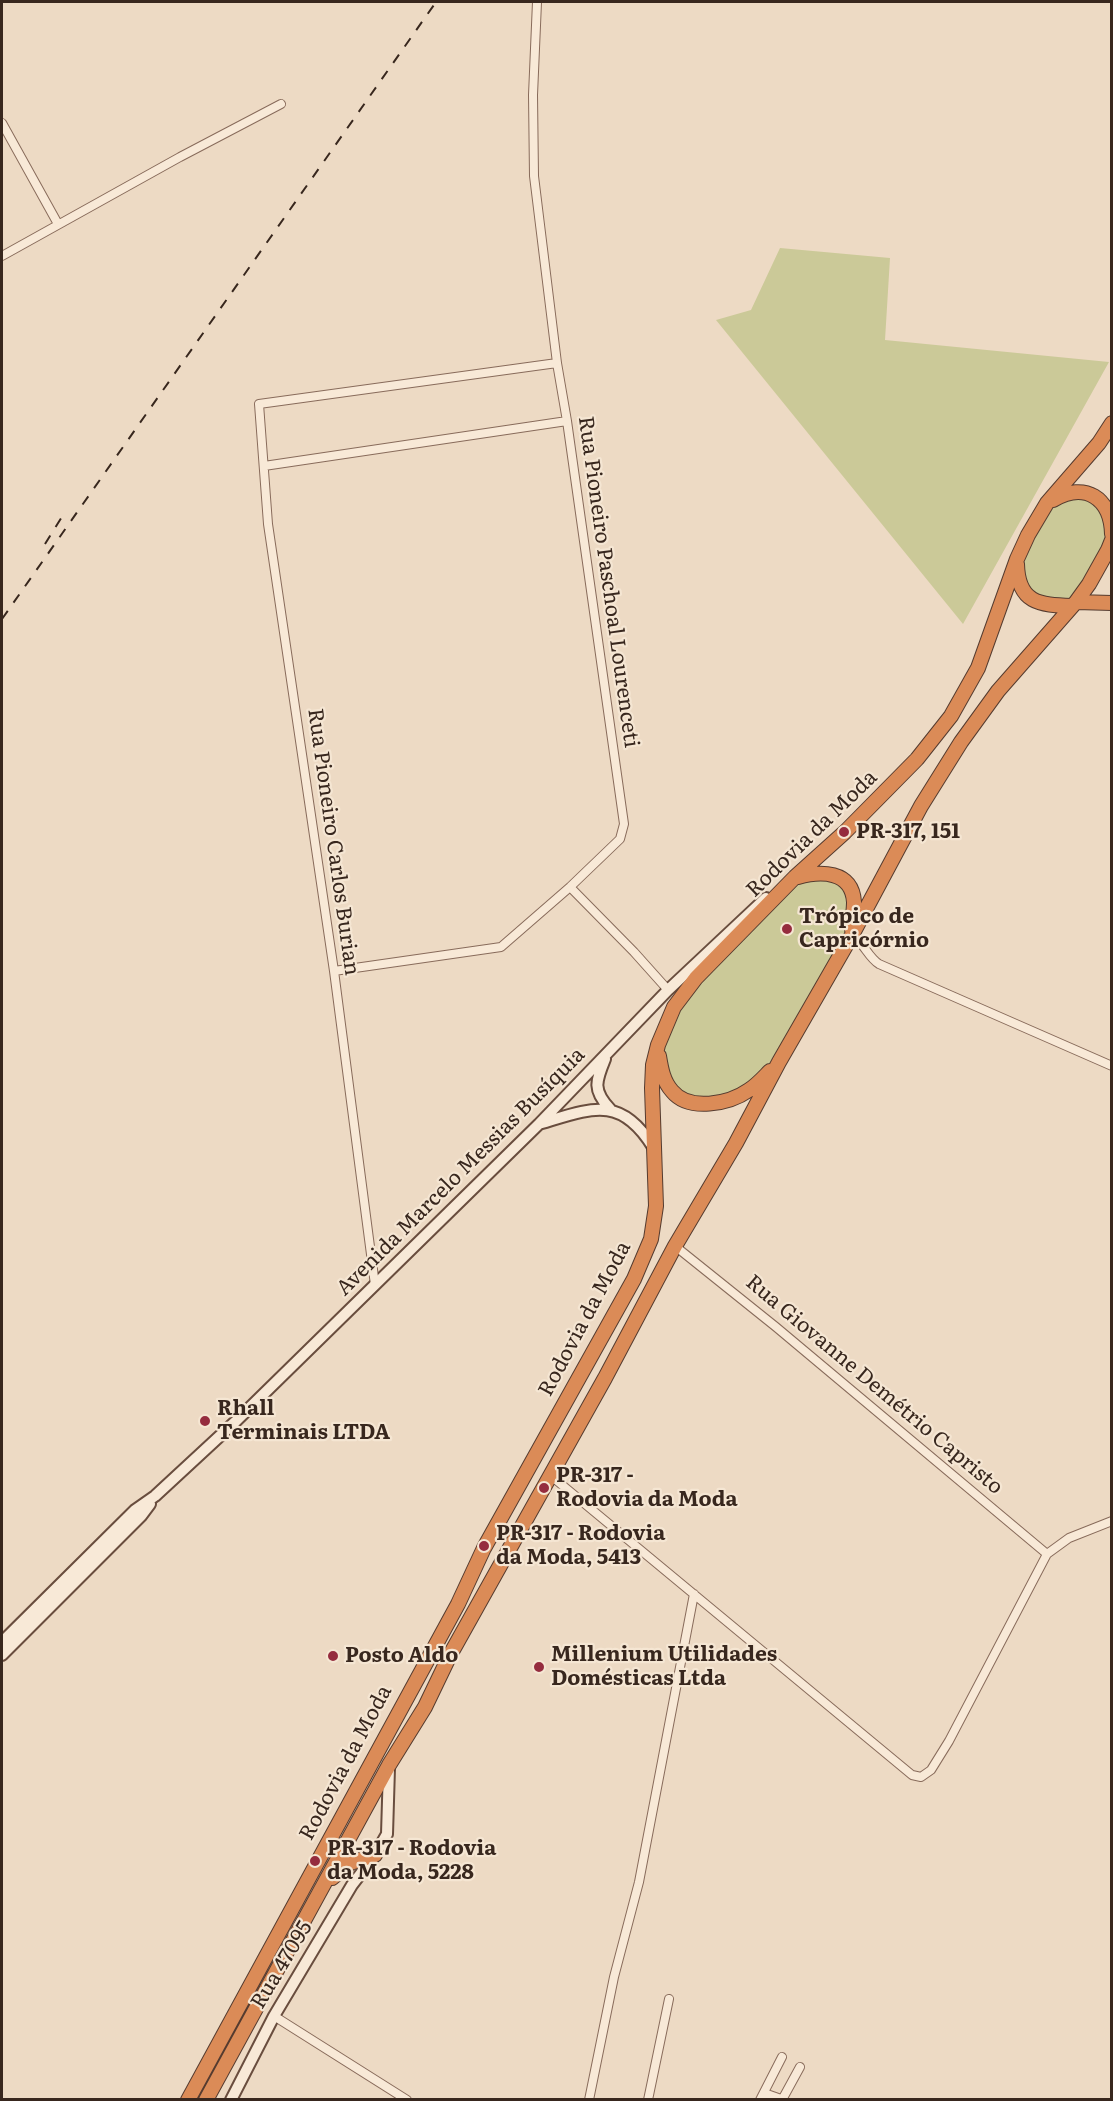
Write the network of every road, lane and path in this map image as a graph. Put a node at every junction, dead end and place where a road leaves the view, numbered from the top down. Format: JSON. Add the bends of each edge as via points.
{"nodes":[{"id":1,"x":537,"y":2,"type":"edge"},
{"id":2,"x":281,"y":105,"type":"dead end"},
{"id":3,"x":2,"y":123,"type":"edge"},
{"id":4,"x":58,"y":224,"type":"junction"},
{"id":5,"x":2,"y":256,"type":"edge"},
{"id":6,"x":557,"y":363,"type":"junction"},
{"id":7,"x":567,"y":421,"type":"junction"},
{"id":8,"x":1112,"y":423,"type":"edge"},
{"id":9,"x":264,"y":466,"type":"junction"},
{"id":10,"x":1047,"y":503,"type":"junction"},
{"id":11,"x":1112,"y":534,"type":"edge"},
{"id":12,"x":1110,"y":551,"type":"edge"},
{"id":13,"x":1017,"y":559,"type":"junction"},
{"id":14,"x":1112,"y":603,"type":"edge"},
{"id":15,"x":1074,"y":604,"type":"junction"},
{"id":16,"x":795,"y":877,"type":"junction"},
{"id":17,"x":570,"y":887,"type":"junction"},
{"id":18,"x":852,"y":935,"type":"junction"},
{"id":19,"x":334,"y":971,"type":"junction"},
{"id":20,"x":668,"y":990,"type":"junction"},
{"id":21,"x":658,"y":1046,"type":"junction"},
{"id":22,"x":608,"y":1053,"type":"junction"},
{"id":23,"x":779,"y":1062,"type":"junction"},
{"id":24,"x":1112,"y":1065,"type":"edge"},
{"id":25,"x":610,"y":1109,"type":"junction"},
{"id":26,"x":539,"y":1124,"type":"junction"},
{"id":27,"x":653,"y":1147,"type":"junction"},
{"id":28,"x":675,"y":1246,"type":"junction"},
{"id":29,"x":375,"y":1285,"type":"junction"},
{"id":30,"x":550,"y":1474,"type":"junction"},
{"id":31,"x":1112,"y":1521,"type":"edge"},
{"id":32,"x":1047,"y":1554,"type":"junction"},
{"id":33,"x":66,"y":1586,"type":"junction"},
{"id":34,"x":694,"y":1594,"type":"junction"},
{"id":35,"x":2,"y":1642,"type":"edge"},
{"id":36,"x":2,"y":1655,"type":"edge"},
{"id":37,"x":389,"y":1765,"type":"junction"},
{"id":38,"x":375,"y":1855,"type":"junction"},
{"id":39,"x":321,"y":1891,"type":"junction"},
{"id":40,"x":669,"y":1999,"type":"dead end"},
{"id":41,"x":274,"y":2016,"type":"junction"},
{"id":42,"x":782,"y":2057,"type":"dead end"},
{"id":43,"x":800,"y":2067,"type":"dead end"},
{"id":44,"x":762,"y":2096,"type":"edge"},
{"id":45,"x":783,"y":2099,"type":"edge"},
{"id":46,"x":188,"y":2100,"type":"edge"},
{"id":47,"x":206,"y":2100,"type":"edge"},
{"id":48,"x":231,"y":2100,"type":"edge"},
{"id":49,"x":407,"y":2100,"type":"edge"},
{"id":50,"x":589,"y":2100,"type":"edge"},
{"id":51,"x":648,"y":2100,"type":"edge"}],
"edges":[{"from":1,"to":6,"type":"street","name":"Rua Pioneiro Paschoal Lourenceti","via":[[534,176]]},
{"from":2,"to":4,"type":"street"},
{"from":3,"to":4,"type":"street"},
{"from":4,"to":5,"type":"street"},
{"from":6,"to":7,"type":"street","name":"Rua Pioneiro Paschoal Lourenceti"},
{"from":6,"to":9,"type":"street","name":"Rua Pioneiro Carlos Burian","via":[[259,404]]},
{"from":7,"to":9,"type":"street"},
{"from":7,"to":17,"type":"street","name":"Rua Pioneiro Paschoal Lourenceti","via":[[624,824],[620,839]]},
{"from":8,"to":10,"type":"highway"},
{"from":9,"to":19,"type":"street","name":"Rua Pioneiro Carlos Burian","via":[[268,524]]},
{"from":10,"to":11,"type":"highway","via":[[1063,494],[1088,493],[1107,508]]},
{"from":10,"to":13,"type":"highway","name":"Rodovia da Moda"},
{"from":12,"to":15,"type":"highway","name":"Rodovia da Moda"},
{"from":13,"to":15,"type":"highway","via":[[1017,579],[1029,598],[1044,605]]},
{"from":13,"to":16,"type":"highway","name":"Rodovia da Moda","via":[[978,668],[951,716],[886,791]]},
{"from":14,"to":15,"type":"highway"},
{"from":15,"to":18,"type":"highway","name":"Rodovia da Moda","via":[[998,691],[961,742],[921,806]]},
{"from":16,"to":18,"type":"highway","via":[[827,873],[847,884],[854,903]]},
{"from":16,"to":20,"type":"street","name":"Avenida Marcelo Messias Busíquia","via":[[768,897]]},
{"from":16,"to":21,"type":"highway","name":"Rodovia da Moda","via":[[696,978],[674,1007]]},
{"from":17,"to":19,"type":"street","name":"Rua Pioneiro Paschoal Lourenceti","via":[[501,947]]},
{"from":17,"to":20,"type":"street"},
{"from":18,"to":23,"type":"highway","name":"Rodovia da Moda"},
{"from":18,"to":24,"type":"street","via":[[879,964]]},
{"from":19,"to":29,"type":"street","name":"Rua Pioneiro Carlos Burian"},
{"from":20,"to":22,"type":"street","name":"Avenida Marcelo Messias Busíquia"},
{"from":21,"to":23,"type":"highway","via":[[661,1070],[672,1092],[683,1100],[698,1103],[721,1102],[748,1091]]},
{"from":21,"to":27,"type":"highway","name":"Rodovia da Moda","via":[[652,1088]]},
{"from":22,"to":25,"type":"street","via":[[597,1089]]},
{"from":22,"to":26,"type":"street","name":"Avenida Marcelo Messias Busíquia"},
{"from":23,"to":28,"type":"highway","name":"Rodovia da Moda"},
{"from":25,"to":26,"type":"street","via":[[586,1110]]},
{"from":25,"to":27,"type":"street","via":[[633,1121]]},
{"from":26,"to":29,"type":"street","name":"Avenida Marcelo Messias Busíquia"},
{"from":27,"to":46,"type":"highway","name":"Rodovia da Moda","via":[[656,1206],[651,1239],[634,1279],[484,1548],[458,1604]]},
{"from":28,"to":30,"type":"highway","name":"Rodovia da Moda"},
{"from":28,"to":32,"type":"street","name":"Rua Giovanne Demétrio Capristo"},
{"from":29,"to":33,"type":"street","name":"Avenida Marcelo Messias Busíquia"},
{"from":30,"to":34,"type":"street"},
{"from":30,"to":37,"type":"highway","name":"Rodovia da Moda","via":[[425,1707]]},
{"from":31,"to":32,"type":"street","via":[[1069,1538]]},
{"from":32,"to":34,"type":"street","via":[[938,1760],[921,1777],[912,1775]]},
{"from":33,"to":35,"type":"street","name":"Avenida Marcelo Messias Busíquia"},
{"from":33,"to":36,"type":"street","name":"Avenida Marcelo Messias Busíquia"},
{"from":34,"to":50,"type":"street","via":[[639,1882],[614,1977]]},
{"from":37,"to":38,"type":"street","name":"Rua 47095","via":[[387,1834]]},
{"from":37,"to":39,"type":"highway","name":"Rodovia da Moda"},
{"from":38,"to":39,"type":"highway","via":[[343,1867]]},
{"from":38,"to":41,"type":"street","name":"Rua 47095","via":[[352,1885]]},
{"from":39,"to":47,"type":"highway","name":"Rodovia da Moda"},
{"from":40,"to":51,"type":"street"},
{"from":41,"to":48,"type":"street","name":"Rua 47095"},
{"from":41,"to":49,"type":"street"},
{"from":42,"to":44,"type":"street"},
{"from":43,"to":45,"type":"street"},
{"from":44,"to":45,"type":"street"}]}
